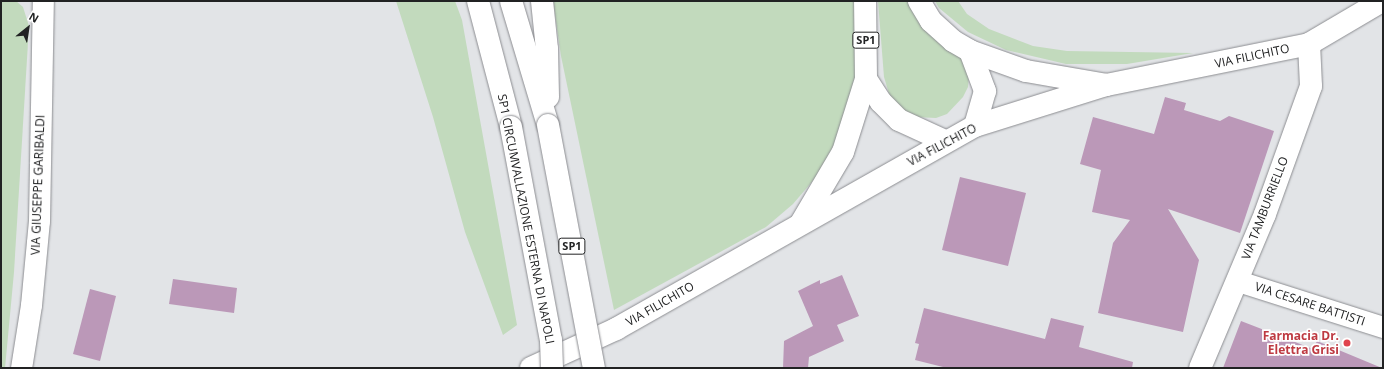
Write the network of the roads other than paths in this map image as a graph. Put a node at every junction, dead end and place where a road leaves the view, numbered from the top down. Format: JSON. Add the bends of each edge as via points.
{"nodes":[{"id":1,"x":43,"y":1,"type":"edge"},
{"id":2,"x":478,"y":1,"type":"edge"},
{"id":3,"x":511,"y":1,"type":"edge"},
{"id":4,"x":542,"y":1,"type":"edge"},
{"id":5,"x":865,"y":1,"type":"edge"},
{"id":6,"x":919,"y":1,"type":"edge"},
{"id":7,"x":1382,"y":1,"type":"edge"},
{"id":8,"x":1309,"y":44,"type":"junction"},
{"id":9,"x":970,"y":51,"type":"junction"},
{"id":10,"x":866,"y":79,"type":"junction"},
{"id":11,"x":1106,"y":85,"type":"junction"},
{"id":12,"x":548,"y":125,"type":"junction"},
{"id":13,"x":975,"y":126,"type":"junction"},
{"id":14,"x":945,"y":141,"type":"junction"},
{"id":15,"x":801,"y":223,"type":"junction"},
{"id":16,"x":1238,"y":281,"type":"junction"},
{"id":17,"x":1383,"y":327,"type":"edge"},
{"id":18,"x":21,"y":368,"type":"edge"},
{"id":19,"x":531,"y":368,"type":"edge"},
{"id":20,"x":552,"y":368,"type":"edge"},
{"id":21,"x":594,"y":368,"type":"edge"},
{"id":22,"x":1200,"y":368,"type":"edge"}],
"edges":[{"from":1,"to":18,"type":"street","name":"VIA GIUSEPPE GARIBALDI","via":[[40,221]]},
{"from":2,"to":20,"type":"main road","name":"SP1 CIRCUMVALLAZIONE ESTERNA DI NAPOLI","bridge":true,"via":[[511,127],[551,340]]},
{"from":3,"to":12,"type":"main road","number":"SP1"},
{"from":4,"to":12,"type":"main road","number":"SP1","via":[[547,49]]},
{"from":5,"to":10,"type":"main road","number":"SP1"},
{"from":6,"to":9,"type":"main road","via":[[931,21],[953,41]]},
{"from":7,"to":8,"type":"main road","name":"VIA FILICHITO"},
{"from":8,"to":11,"type":"main road","name":"VIA FILICHITO"},
{"from":8,"to":16,"type":"main road","name":"VIA TAMBURRIELLO","via":[[1311,86]]},
{"from":9,"to":11,"type":"main road","via":[[1026,71]]},
{"from":9,"to":13,"type":"main road","via":[[985,91]]},
{"from":10,"to":14,"type":"main road","via":[[881,102],[900,120]]},
{"from":10,"to":15,"type":"main road","number":"SP1","via":[[843,152]]},
{"from":11,"to":13,"type":"main road","name":"VIA FILICHITO"},
{"from":12,"to":21,"type":"main road","number":"SP1","bridge":true},
{"from":13,"to":14,"type":"main road","name":"VIA FILICHITO"},
{"from":14,"to":15,"type":"main road","name":"VIA FILICHITO"},
{"from":15,"to":19,"type":"main road","name":"VIA FILICHITO","via":[[616,329]]},
{"from":16,"to":17,"type":"street","name":"VIA CESARE BATTISTI"},
{"from":16,"to":22,"type":"main road","name":"VIA TAMBURRIELLO"}]}
